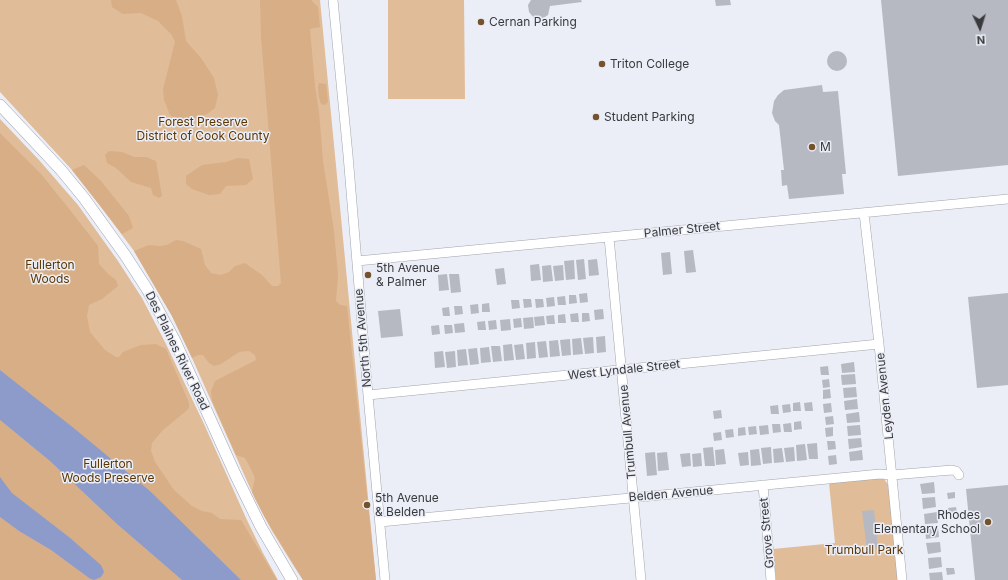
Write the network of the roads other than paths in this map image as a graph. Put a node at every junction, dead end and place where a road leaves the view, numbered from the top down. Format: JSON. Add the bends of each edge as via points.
{"nodes":[{"id":1,"x":333,"y":0,"type":"edge"},
{"id":2,"x":0,"y":105,"type":"edge"},
{"id":3,"x":1008,"y":199,"type":"edge"},
{"id":4,"x":864,"y":213,"type":"junction"},
{"id":5,"x":609,"y":237,"type":"junction"},
{"id":6,"x":357,"y":262,"type":"junction"},
{"id":7,"x":880,"y":344,"type":"junction"},
{"id":8,"x":622,"y":370,"type":"junction"},
{"id":9,"x":368,"y":396,"type":"junction"},
{"id":10,"x":892,"y":475,"type":"junction"},
{"id":11,"x":959,"y":475,"type":"dead end"},
{"id":12,"x":763,"y":485,"type":"junction"},
{"id":13,"x":634,"y":497,"type":"junction"},
{"id":14,"x":380,"y":522,"type":"junction"},
{"id":15,"x":292,"y":580,"type":"edge"},
{"id":16,"x":384,"y":580,"type":"edge"},
{"id":17,"x":641,"y":580,"type":"edge"},
{"id":18,"x":771,"y":580,"type":"edge"},
{"id":19,"x":902,"y":580,"type":"edge"}],
"edges":[{"from":1,"to":6,"type":"street","name":"North 5th Avenue"},
{"from":2,"to":15,"type":"main road","name":"Des Plaines River Road","via":[[61,170],[126,255],[175,341],[238,480]]},
{"from":3,"to":4,"type":"street","name":"Palmer Street"},
{"from":4,"to":5,"type":"street","name":"Palmer Street"},
{"from":4,"to":7,"type":"street","name":"Leyden Avenue"},
{"from":5,"to":6,"type":"street","name":"Palmer Street"},
{"from":5,"to":8,"type":"street","name":"Trumbull Avenue"},
{"from":6,"to":9,"type":"street","name":"North 5th Avenue"},
{"from":7,"to":8,"type":"street","name":"West Lyndale Street"},
{"from":7,"to":10,"type":"street","name":"Leyden Avenue"},
{"from":8,"to":9,"type":"street","name":"West Lyndale Street"},
{"from":8,"to":13,"type":"street","name":"Trumbull Avenue"},
{"from":9,"to":14,"type":"street","name":"North 5th Avenue"},
{"from":10,"to":11,"type":"street","name":"Belden Avenue","via":[[952,470]]},
{"from":10,"to":12,"type":"street","name":"Belden Avenue","via":[[873,474]]},
{"from":10,"to":19,"type":"street","name":"Leyden Avenue"},
{"from":12,"to":13,"type":"street","name":"Belden Avenue"},
{"from":12,"to":18,"type":"street","name":"Grove Street"},
{"from":13,"to":14,"type":"street","name":"Belden Avenue"},
{"from":13,"to":17,"type":"street","name":"Trumbull Avenue"},
{"from":14,"to":16,"type":"street","name":"North 5th Avenue"}]}
